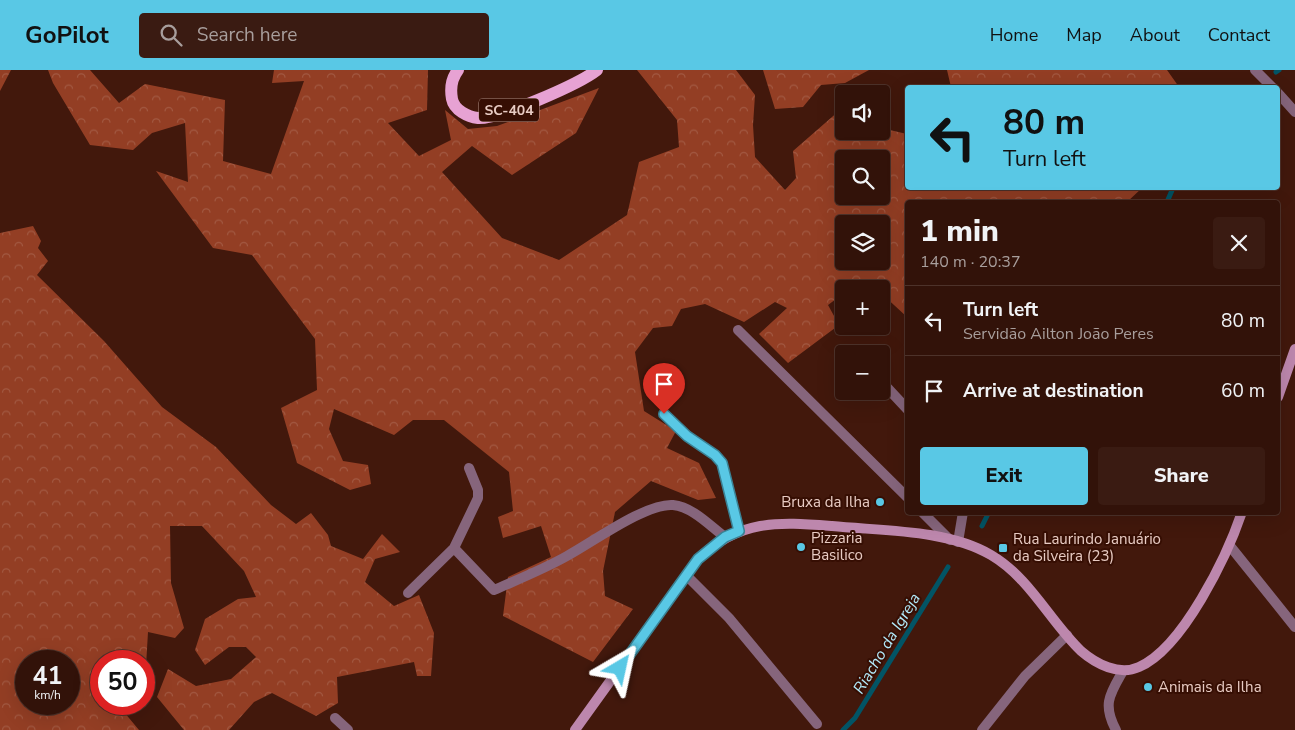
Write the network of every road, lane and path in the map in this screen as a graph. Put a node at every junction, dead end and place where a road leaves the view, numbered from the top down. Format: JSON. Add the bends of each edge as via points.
{"nodes":[{"id":1,"x":458,"y":70,"type":"edge"},
{"id":2,"x":597,"y":70,"type":"edge"},
{"id":3,"x":1255,"y":70,"type":"edge"},
{"id":4,"x":1270,"y":85,"type":"edge"},
{"id":5,"x":1280,"y":95,"type":"edge"},
{"id":6,"x":1295,"y":112,"type":"edge"},
{"id":7,"x":738,"y":330,"type":"dead end"},
{"id":8,"x":1295,"y":349,"type":"edge"},
{"id":9,"x":890,"y":390,"type":"edge"},
{"id":10,"x":1280,"y":390,"type":"edge"},
{"id":11,"x":905,"y":407,"type":"edge"},
{"id":12,"x":664,"y":414,"type":"dead end"},
{"id":13,"x":469,"y":468,"type":"dead end"},
{"id":14,"x":905,"y":495,"type":"edge"},
{"id":15,"x":925,"y":515,"type":"edge"},
{"id":16,"x":962,"y":515,"type":"edge"},
{"id":17,"x":1241,"y":515,"type":"edge"},
{"id":18,"x":739,"y":531,"type":"junction"},
{"id":19,"x":725,"y":537,"type":"junction"},
{"id":20,"x":954,"y":541,"type":"junction"},
{"id":21,"x":1230,"y":546,"type":"junction"},
{"id":22,"x":454,"y":548,"type":"junction"},
{"id":23,"x":686,"y":575,"type":"junction"},
{"id":24,"x":408,"y":593,"type":"dead end"},
{"id":25,"x":1295,"y":627,"type":"edge"},
{"id":26,"x":1067,"y":636,"type":"junction"},
{"id":27,"x":1123,"y":671,"type":"junction"},
{"id":28,"x":335,"y":718,"type":"dead end"},
{"id":29,"x":817,"y":724,"type":"dead end"},
{"id":30,"x":1114,"y":729,"type":"edge"},
{"id":31,"x":348,"y":730,"type":"edge"},
{"id":32,"x":575,"y":730,"type":"edge"},
{"id":33,"x":982,"y":730,"type":"edge"}],
"edges":[{"from":1,"to":2,"type":"main road","number":"SC-404","via":[[450,89],[452,104],[464,114],[479,118],[506,112],[571,86]]},
{"from":3,"to":4,"type":"street"},
{"from":5,"to":6,"type":"street"},
{"from":7,"to":14,"type":"street"},
{"from":8,"to":10,"type":"main road"},
{"from":9,"to":11,"type":"street"},
{"from":12,"to":18,"type":"street","via":[[722,463]]},
{"from":13,"to":22,"type":"street","via":[[478,498]]},
{"from":15,"to":20,"type":"street"},
{"from":16,"to":20,"type":"street"},
{"from":17,"to":21,"type":"main road"},
{"from":18,"to":19,"type":"main road"},
{"from":18,"to":20,"type":"main road","via":[[782,523],[898,532]]},
{"from":19,"to":22,"type":"street","via":[[692,511],[674,505],[660,506],[566,557],[494,590]]},
{"from":19,"to":23,"type":"main road"},
{"from":20,"to":26,"type":"main road","via":[[990,554],[1004,563],[1019,576]]},
{"from":21,"to":25,"type":"street"},
{"from":21,"to":27,"type":"main road","via":[[1202,597],[1169,644],[1139,668]]},
{"from":22,"to":24,"type":"street"},
{"from":23,"to":29,"type":"street","via":[[729,618]]},
{"from":23,"to":32,"type":"main road"},
{"from":26,"to":27,"type":"main road","via":[[1093,660]]},
{"from":26,"to":33,"type":"street","via":[[1025,676]]},
{"from":27,"to":30,"type":"street","via":[[1107,705]]},
{"from":28,"to":31,"type":"street"}]}
